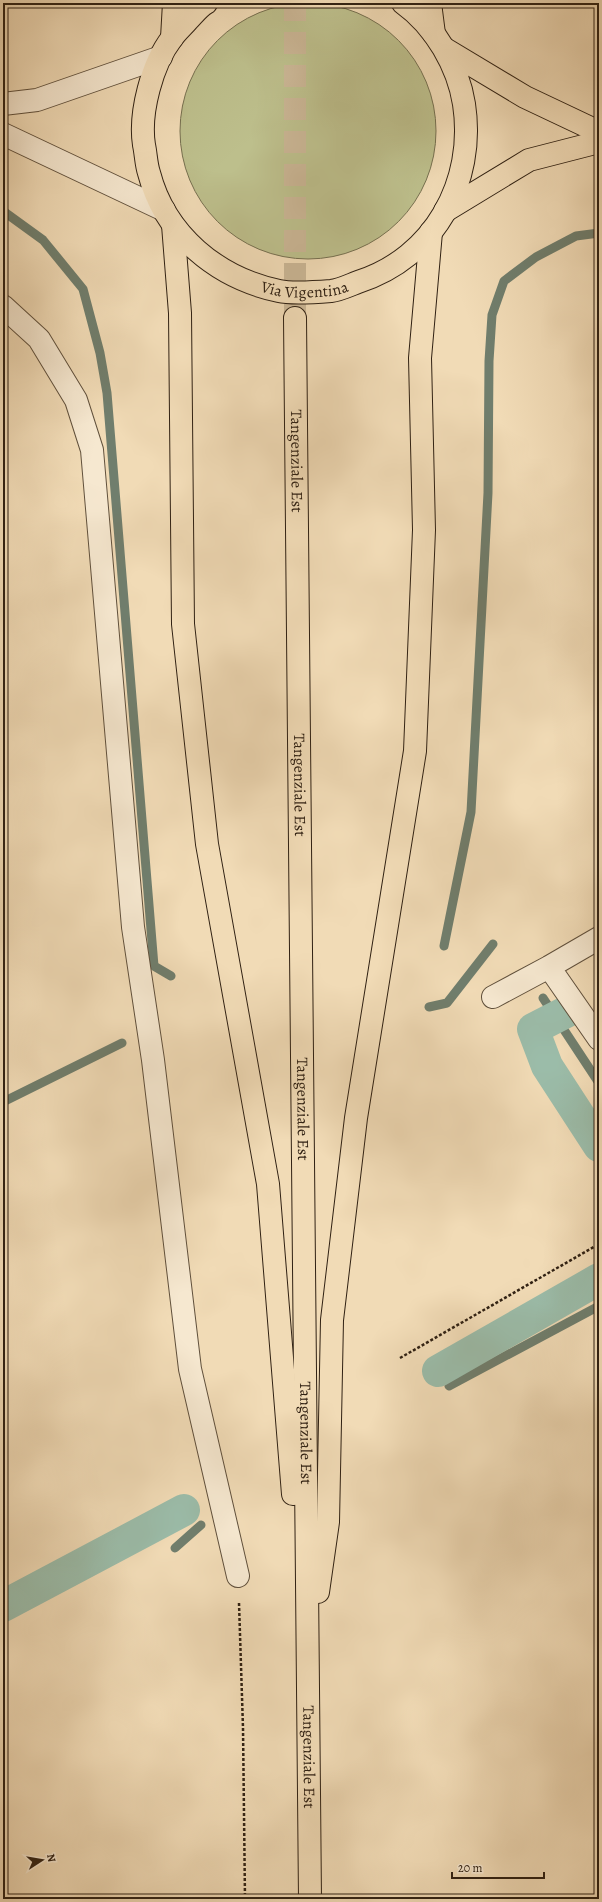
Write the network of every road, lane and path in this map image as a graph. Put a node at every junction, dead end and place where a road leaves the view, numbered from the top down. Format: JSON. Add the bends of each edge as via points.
{"nodes":[{"id":1,"x":174,"y":3,"type":"edge"},
{"id":2,"x":206,"y":3,"type":"edge"},
{"id":3,"x":403,"y":3,"type":"edge"},
{"id":4,"x":430,"y":3,"type":"edge"},
{"id":5,"x":172,"y":38,"type":"junction"},
{"id":6,"x":439,"y":42,"type":"junction"},
{"id":7,"x":161,"y":57,"type":"junction"},
{"id":8,"x":3,"y":104,"type":"edge"},
{"id":9,"x":599,"y":132,"type":"edge"},
{"id":10,"x":3,"y":134,"type":"edge"},
{"id":11,"x":599,"y":142,"type":"edge"},
{"id":12,"x":446,"y":211,"type":"junction"},
{"id":13,"x":168,"y":218,"type":"junction"},
{"id":14,"x":431,"y":232,"type":"junction"},
{"id":15,"x":3,"y":306,"type":"edge"},
{"id":16,"x":295,"y":318,"type":"tunnel mouth"},
{"id":17,"x":599,"y":938,"type":"edge"},
{"id":18,"x":549,"y":967,"type":"junction"},
{"id":19,"x":493,"y":997,"type":"dead end"},
{"id":20,"x":599,"y":1039,"type":"edge"},
{"id":21,"x":599,"y":1244,"type":"edge"},
{"id":22,"x":400,"y":1358,"type":"dead end"},
{"id":23,"x":238,"y":1576,"type":"joint"},
{"id":24,"x":308,"y":1670,"type":"junction"},
{"id":25,"x":245,"y":1899,"type":"edge"},
{"id":26,"x":310,"y":1899,"type":"edge"}],
"edges":[{"from":1,"to":5,"type":"main road"},
{"from":2,"to":5,"type":"main road","name":"Via Vigentina"},
{"from":3,"to":6,"type":"main road","name":"Via Vigentina"},
{"from":4,"to":6,"type":"main road"},
{"from":5,"to":7,"type":"main road","name":"Via Vigentina"},
{"from":6,"to":9,"type":"main road","name":"Via Vigentina","via":[[525,97]]},
{"from":6,"to":12,"type":"main road","name":"Via Vigentina","via":[[462,93],[466,121],[466,150],[459,182]]},
{"from":7,"to":8,"type":"street","via":[[37,100]]},
{"from":7,"to":13,"type":"main road","name":"Via Vigentina","via":[[147,96],[143,136],[149,173]]},
{"from":10,"to":13,"type":"street","name":"Via Vigentina"},
{"from":11,"to":12,"type":"main road","name":"Via Vigentina","via":[[529,160]]},
{"from":12,"to":14,"type":"main road","name":"Via Vigentina"},
{"from":13,"to":14,"type":"main road","name":"Via Vigentina","via":[[198,253],[237,278],[281,292],[333,291],[378,276],[405,258]]},
{"from":13,"to":24,"type":"main road","via":[[180,313],[183,624],[208,844],[268,1184]]},
{"from":14,"to":24,"type":"main road","via":[[420,358],[424,530],[415,751],[356,1118],[332,1320],[328,1522]]},
{"from":15,"to":23,"type":"street","via":[[39,339],[76,400],[92,450],[133,927],[153,1060],[190,1368]]},
{"from":16,"to":24,"type":"main road","name":"Tangenziale Est"},
{"from":17,"to":18,"type":"street"},
{"from":18,"to":19,"type":"street"},
{"from":18,"to":20,"type":"street"},
{"from":21,"to":22,"type":"path"},
{"from":23,"to":25,"type":"path","via":[[244,1728]]},
{"from":24,"to":26,"type":"main road","name":"Tangenziale Est"}]}
